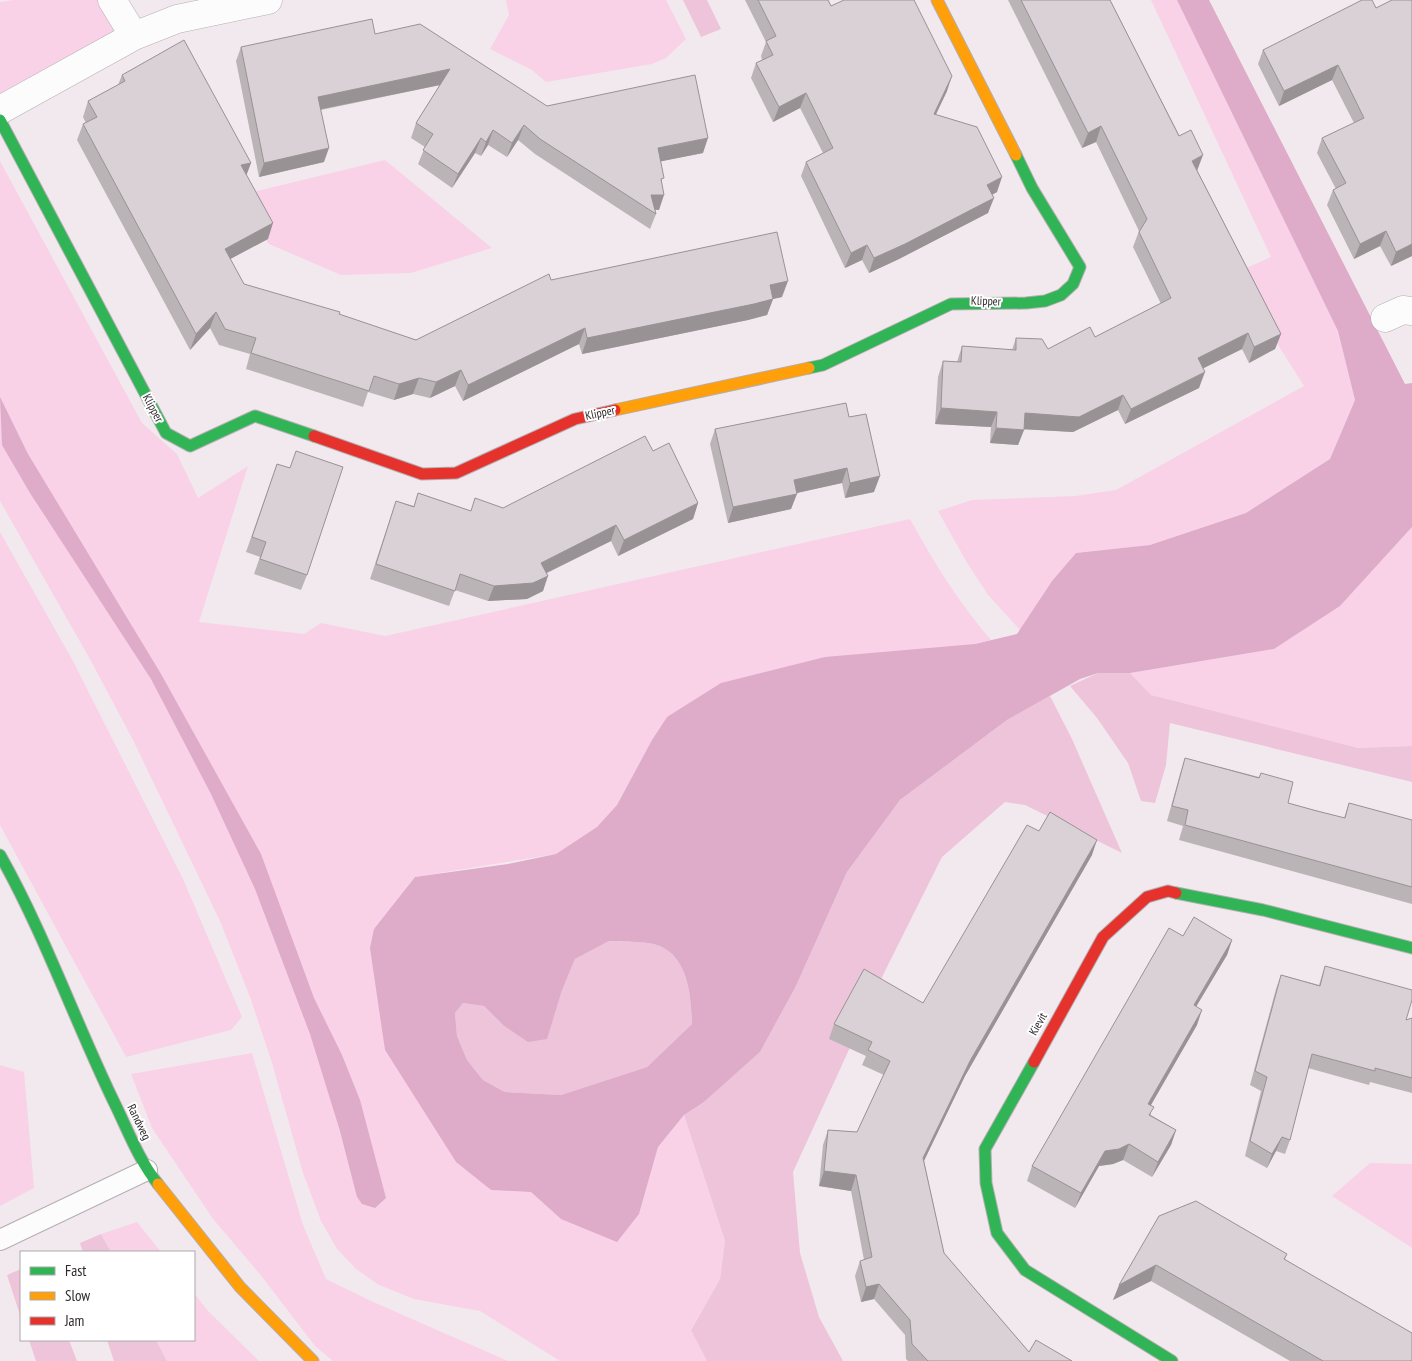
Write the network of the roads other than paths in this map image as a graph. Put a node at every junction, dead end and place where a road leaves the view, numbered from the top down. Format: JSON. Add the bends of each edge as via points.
{"nodes":[{"id":1,"x":112,"y":0,"type":"edge"},
{"id":2,"x":268,"y":0,"type":"edge"},
{"id":3,"x":937,"y":0,"type":"edge"},
{"id":4,"x":134,"y":36,"type":"junction"},
{"id":5,"x":0,"y":110,"type":"edge"},
{"id":6,"x":0,"y":120,"type":"edge"},
{"id":7,"x":1412,"y":311,"type":"edge"},
{"id":8,"x":1384,"y":318,"type":"dead end"},
{"id":9,"x":0,"y":855,"type":"edge"},
{"id":10,"x":1412,"y":948,"type":"edge"},
{"id":11,"x":147,"y":1170,"type":"junction"},
{"id":12,"x":0,"y":1240,"type":"edge"},
{"id":13,"x":313,"y":1361,"type":"edge"},
{"id":14,"x":1172,"y":1361,"type":"edge"}],
"edges":[{"from":1,"to":4,"type":"street"},
{"from":2,"to":4,"type":"street","via":[[177,19]]},
{"from":3,"to":6,"type":"street","name":"Klipper","via":[[1032,188],[1080,267],[1078,280],[1065,294],[1035,303],[966,300],[951,304],[823,365],[575,419],[456,474],[422,474],[255,416],[190,446],[166,433]]},
{"from":4,"to":5,"type":"street"},
{"from":7,"to":8,"type":"street","via":[[1403,310]]},
{"from":9,"to":11,"type":"street","name":"Randweg","via":[[21,892],[102,1077]]},
{"from":10,"to":14,"type":"street","name":"Kievit","via":[[1263,910],[1168,891],[1148,896],[1102,938],[985,1149],[986,1183],[998,1232],[1025,1270]]},
{"from":11,"to":12,"type":"lane"},
{"from":11,"to":13,"type":"street","name":"Randweg","via":[[240,1287]]}]}
